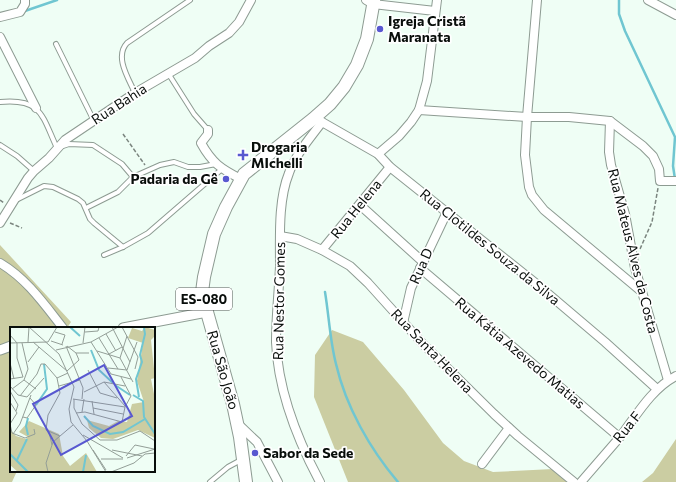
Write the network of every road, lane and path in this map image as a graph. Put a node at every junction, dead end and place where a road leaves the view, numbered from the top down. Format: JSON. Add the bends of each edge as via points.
{"nodes":[{"id":1,"x":25,"y":0,"type":"edge"},
{"id":2,"x":190,"y":0,"type":"edge"},
{"id":3,"x":251,"y":0,"type":"edge"},
{"id":4,"x":437,"y":0,"type":"edge"},
{"id":5,"x":537,"y":0,"type":"edge"},
{"id":6,"x":648,"y":0,"type":"edge"},
{"id":7,"x":371,"y":1,"type":"edge"},
{"id":8,"x":435,"y":11,"type":"junction"},
{"id":9,"x":676,"y":16,"type":"edge"},
{"id":10,"x":0,"y":17,"type":"edge"},
{"id":11,"x":0,"y":37,"type":"edge"},
{"id":12,"x":56,"y":44,"type":"dead end"},
{"id":13,"x":168,"y":73,"type":"junction"},
{"id":14,"x":135,"y":93,"type":"junction"},
{"id":15,"x":0,"y":102,"type":"edge"},
{"id":16,"x":36,"y":108,"type":"junction"},
{"id":17,"x":419,"y":110,"type":"junction"},
{"id":18,"x":527,"y":117,"type":"junction"},
{"id":19,"x":317,"y":120,"type":"junction"},
{"id":20,"x":94,"y":121,"type":"junction"},
{"id":21,"x":610,"y":121,"type":"junction"},
{"id":22,"x":208,"y":130,"type":"joint"},
{"id":23,"x":123,"y":134,"type":"dead end"},
{"id":24,"x":0,"y":145,"type":"edge"},
{"id":25,"x":57,"y":148,"type":"junction"},
{"id":26,"x":378,"y":154,"type":"junction"},
{"id":27,"x":219,"y":167,"type":"junction"},
{"id":28,"x":390,"y":167,"type":"junction"},
{"id":29,"x":148,"y":170,"type":"junction"},
{"id":30,"x":34,"y":171,"type":"junction"},
{"id":31,"x":132,"y":177,"type":"junction"},
{"id":32,"x":241,"y":179,"type":"junction"},
{"id":33,"x":660,"y":181,"type":"junction"},
{"id":34,"x":676,"y":181,"type":"edge"},
{"id":35,"x":15,"y":201,"type":"junction"},
{"id":36,"x":360,"y":205,"type":"junction"},
{"id":37,"x":86,"y":208,"type":"junction"},
{"id":38,"x":447,"y":212,"type":"junction"},
{"id":39,"x":1,"y":221,"type":"edge"},
{"id":40,"x":22,"y":228,"type":"dead end"},
{"id":41,"x":280,"y":236,"type":"junction"},
{"id":42,"x":123,"y":247,"type":"junction"},
{"id":43,"x":322,"y":250,"type":"junction"},
{"id":44,"x":640,"y":250,"type":"dead end"},
{"id":45,"x":104,"y":255,"type":"dead end"},
{"id":46,"x":0,"y":264,"type":"edge"},
{"id":47,"x":421,"y":265,"type":"junction"},
{"id":48,"x":642,"y":292,"type":"junction"},
{"id":49,"x":207,"y":312,"type":"junction"},
{"id":50,"x":403,"y":323,"type":"junction"},
{"id":51,"x":62,"y":327,"type":"edge"},
{"id":52,"x":129,"y":327,"type":"edge"},
{"id":53,"x":10,"y":346,"type":"edge"},
{"id":54,"x":0,"y":350,"type":"edge"},
{"id":55,"x":676,"y":376,"type":"edge"},
{"id":56,"x":668,"y":380,"type":"junction"},
{"id":57,"x":657,"y":389,"type":"junction"},
{"id":58,"x":237,"y":423,"type":"junction"},
{"id":59,"x":509,"y":428,"type":"junction"},
{"id":60,"x":619,"y":437,"type":"junction"},
{"id":61,"x":243,"y":459,"type":"junction"},
{"id":62,"x":482,"y":464,"type":"dead end"},
{"id":63,"x":210,"y":482,"type":"edge"},
{"id":64,"x":246,"y":482,"type":"edge"},
{"id":65,"x":278,"y":482,"type":"edge"},
{"id":66,"x":320,"y":482,"type":"edge"},
{"id":67,"x":574,"y":482,"type":"edge"},
{"id":68,"x":581,"y":482,"type":"edge"}],
"edges":[{"from":1,"to":10,"type":"street","via":[[20,12]]},
{"from":2,"to":14,"type":"lane","via":[[124,46],[123,64]]},
{"from":3,"to":13,"type":"street","name":"Rua Bahia","via":[[234,28],[195,58]]},
{"from":4,"to":8,"type":"street"},
{"from":5,"to":18,"type":"street"},
{"from":6,"to":9,"type":"street"},
{"from":7,"to":8,"type":"street"},
{"from":7,"to":19,"type":"main road","number":"ES-080","via":[[367,39],[357,65]]},
{"from":8,"to":17,"type":"street","via":[[427,81]]},
{"from":11,"to":16,"type":"street"},
{"from":12,"to":20,"type":"lane"},
{"from":13,"to":14,"type":"street","name":"Rua Bahia"},
{"from":13,"to":22,"type":"lane","via":[[194,114]]},
{"from":14,"to":20,"type":"street","name":"Rua Bahia"},
{"from":15,"to":16,"type":"lane","via":[[15,101]]},
{"from":16,"to":25,"type":"lane","via":[[41,113]]},
{"from":17,"to":18,"type":"street"},
{"from":17,"to":26,"type":"street","via":[[399,136]]},
{"from":18,"to":21,"type":"street","via":[[569,117]]},
{"from":18,"to":48,"type":"street","via":[[525,155],[529,187],[537,203]]},
{"from":19,"to":26,"type":"street","name":"Rua Clotildes Souza da Silva"},
{"from":19,"to":32,"type":"main road","name":"Rua São João","number":"ES-080","via":[[268,154]]},
{"from":19,"to":41,"type":"street","name":"Rua Nestor Gomes","via":[[288,174],[283,192]]},
{"from":20,"to":25,"type":"street","name":"Rua Bahia"},
{"from":21,"to":33,"type":"street","via":[[652,156]]},
{"from":21,"to":48,"type":"street","name":"Rua Mateus Alves da Costa","via":[[611,165]]},
{"from":22,"to":27,"type":"street","via":[[208,134],[200,143]]},
{"from":23,"to":29,"type":"path"},
{"from":24,"to":30,"type":"lane"},
{"from":25,"to":30,"type":"street","name":"Rua Bahia"},
{"from":25,"to":31,"type":"lane","via":[[69,144],[93,145],[122,164]]},
{"from":26,"to":28,"type":"street","name":"Rua Clotildes Souza da Silva"},
{"from":27,"to":29,"type":"lane","via":[[188,167],[174,162]]},
{"from":27,"to":32,"type":"street"},
{"from":27,"to":42,"type":"lane","via":[[148,234]]},
{"from":28,"to":36,"type":"street","name":"Rua Helena"},
{"from":28,"to":38,"type":"street","name":"Rua Clotildes Souza da Silva"},
{"from":29,"to":31,"type":"lane"},
{"from":30,"to":35,"type":"street","name":"Rua Bahia"},
{"from":31,"to":37,"type":"lane","via":[[118,192]]},
{"from":32,"to":49,"type":"main road","name":"Rua São João","number":"ES-080","via":[[214,234],[202,292]]},
{"from":33,"to":34,"type":"street"},
{"from":33,"to":44,"type":"path","via":[[652,222]]},
{"from":35,"to":37,"type":"lane","via":[[44,186],[49,186],[78,198]]},
{"from":35,"to":39,"type":"street","name":"Rua Bahia"},
{"from":36,"to":43,"type":"street","name":"Rua Helena"},
{"from":36,"to":47,"type":"street","name":"Rua Kátia Azevedo Matias"},
{"from":37,"to":42,"type":"lane","via":[[90,219]]},
{"from":38,"to":47,"type":"street","name":"Rua D"},
{"from":38,"to":57,"type":"street","name":"Rua Clotildes Souza da Silva","via":[[539,286]]},
{"from":39,"to":40,"type":"path"},
{"from":41,"to":43,"type":"street","name":"Rua Santa Helena","via":[[297,239]]},
{"from":41,"to":66,"type":"street","name":"Rua Nestor Gomes","via":[[276,342],[282,386],[296,430]]},
{"from":42,"to":45,"type":"lane"},
{"from":43,"to":50,"type":"street","name":"Rua Santa Helena","via":[[355,270]]},
{"from":46,"to":51,"type":"street","via":[[28,285]]},
{"from":47,"to":50,"type":"street","name":"Rua D","via":[[408,297]]},
{"from":47,"to":60,"type":"street","name":"Rua Kátia Azevedo Matias"},
{"from":48,"to":56,"type":"street","name":"Rua Mateus Alves da Costa"},
{"from":49,"to":52,"type":"street"},
{"from":49,"to":58,"type":"main road","name":"Rua São João","number":"ES-080"},
{"from":50,"to":59,"type":"street","name":"Rua Santa Helena"},
{"from":53,"to":54,"type":"street"},
{"from":55,"to":56,"type":"street","name":"Rua F"},
{"from":56,"to":57,"type":"street","name":"Rua F"},
{"from":57,"to":60,"type":"street","name":"Rua F"},
{"from":58,"to":61,"type":"main road","number":"ES-080"},
{"from":58,"to":65,"type":"street","name":"Rua São João","via":[[257,442]]},
{"from":59,"to":62,"type":"street"},
{"from":59,"to":67,"type":"street","name":"Rua Santa Helena"},
{"from":60,"to":68,"type":"street","name":"Rua F"},
{"from":61,"to":63,"type":"lane","via":[[228,467]]},
{"from":61,"to":64,"type":"main road","number":"ES-080"}]}
